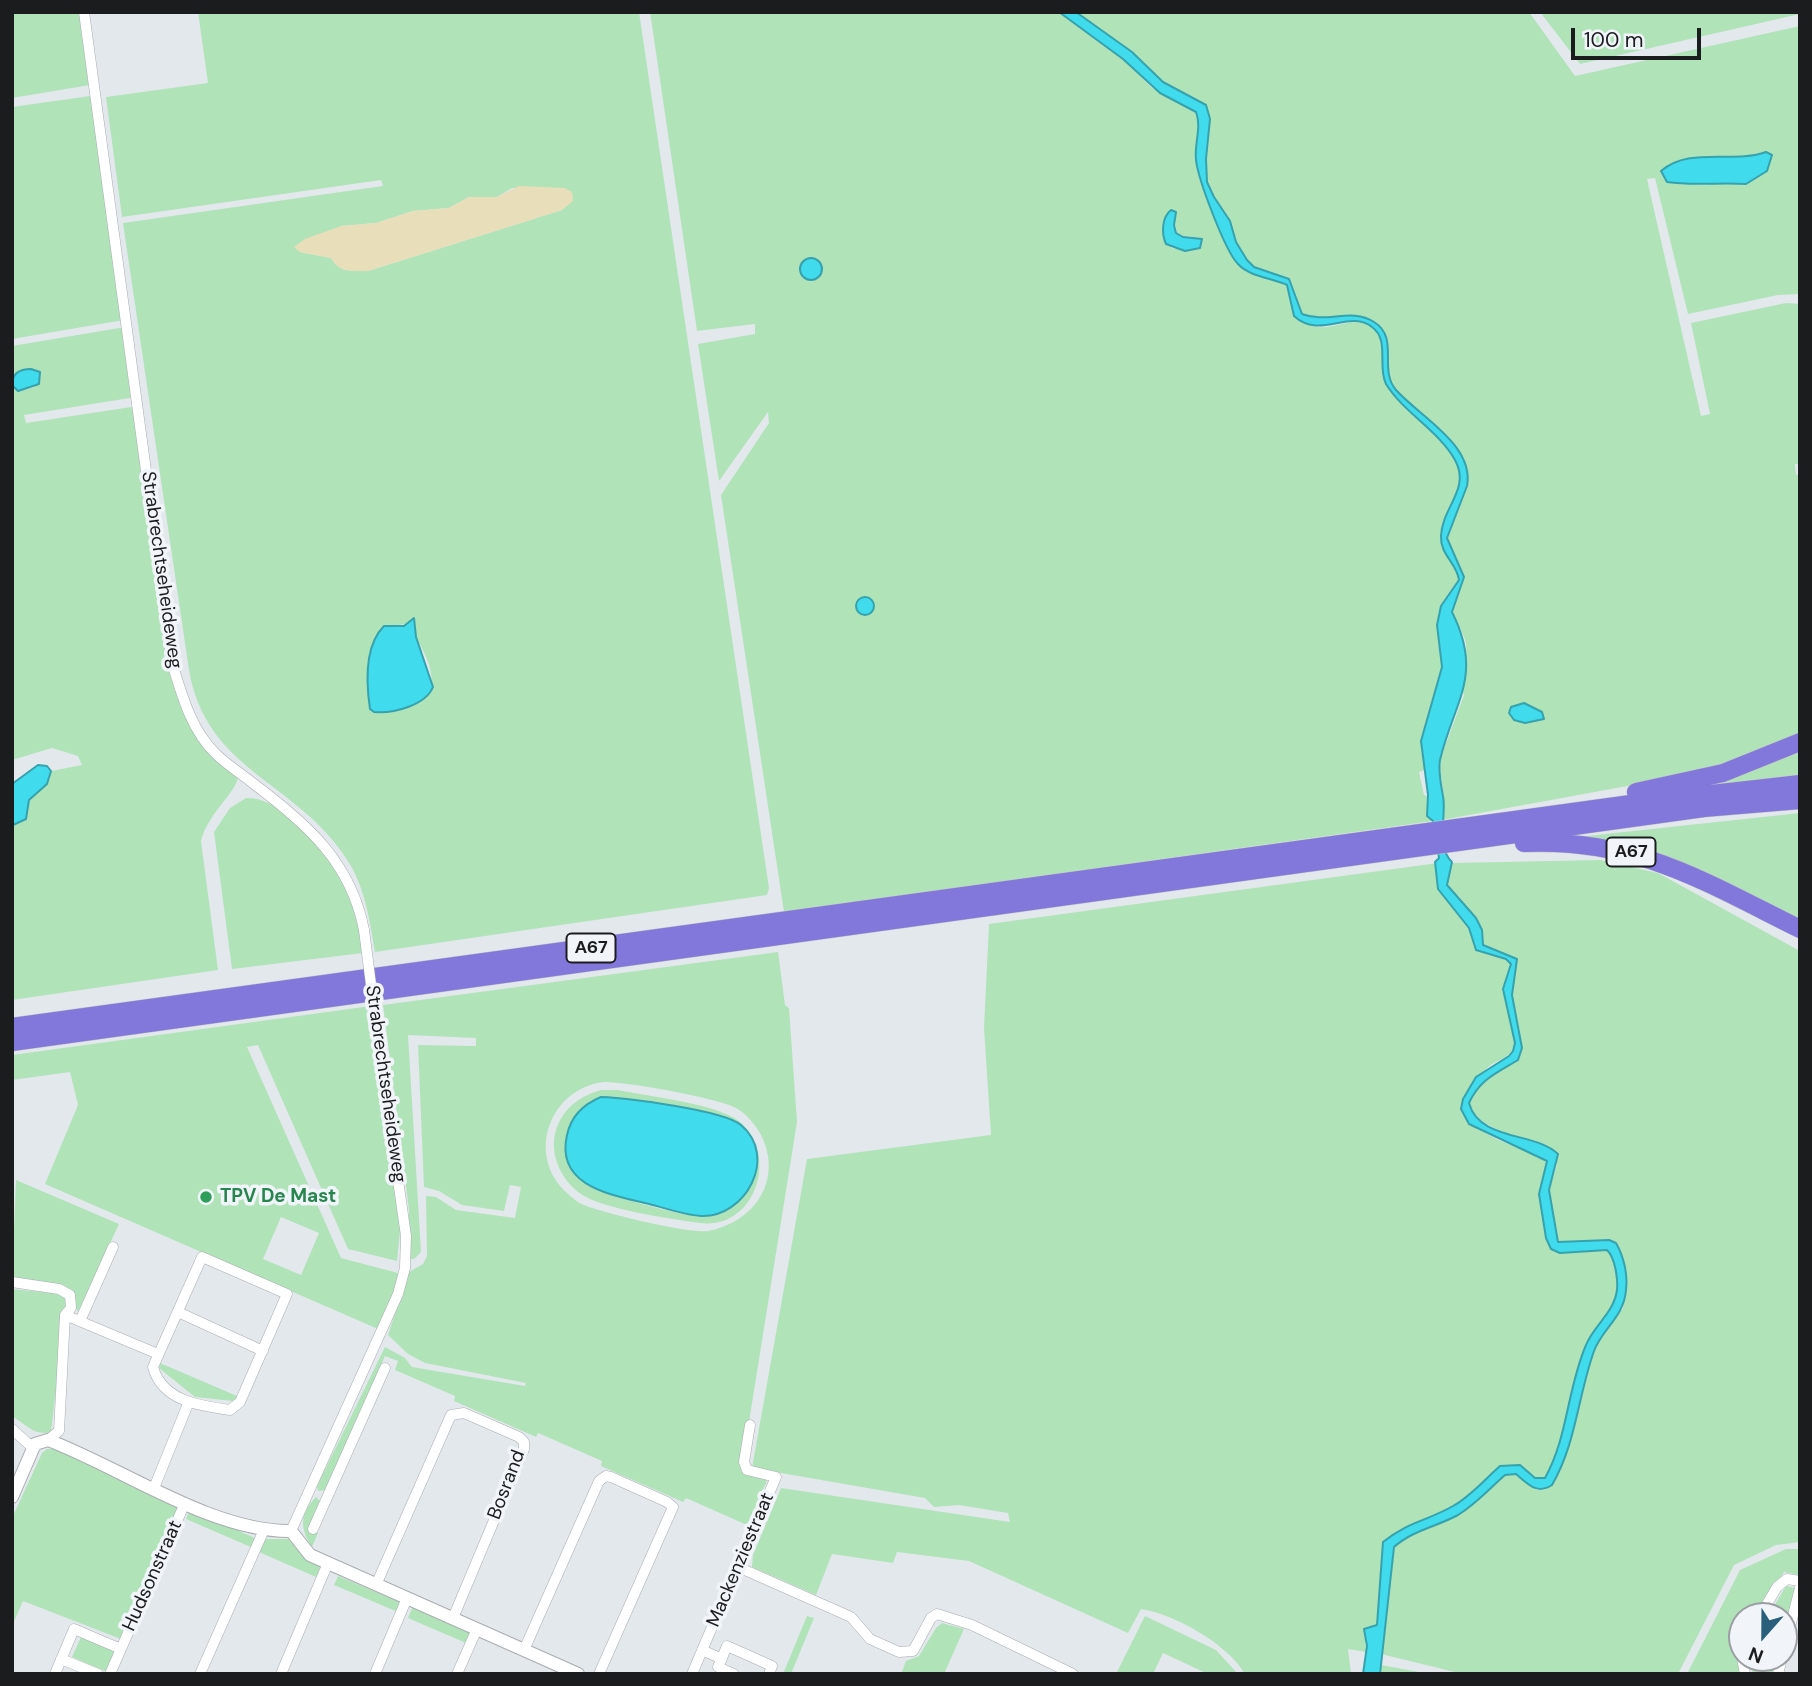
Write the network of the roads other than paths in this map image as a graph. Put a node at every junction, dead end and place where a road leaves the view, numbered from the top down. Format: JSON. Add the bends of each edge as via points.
{"nodes":[{"id":1,"x":84,"y":12,"type":"edge"},
{"id":2,"x":1800,"y":742,"type":"edge"},
{"id":3,"x":1800,"y":784,"type":"edge"},
{"id":4,"x":1800,"y":800,"type":"edge"},
{"id":5,"x":1546,"y":816,"type":"junction"},
{"id":6,"x":1440,"y":837,"type":"junction"},
{"id":7,"x":1800,"y":929,"type":"edge"},
{"id":8,"x":12,"y":1027,"type":"edge"},
{"id":9,"x":12,"y":1042,"type":"edge"},
{"id":10,"x":113,"y":1247,"type":"dead end"},
{"id":11,"x":12,"y":1282,"type":"edge"},
{"id":12,"x":177,"y":1312,"type":"junction"},
{"id":13,"x":65,"y":1315,"type":"junction"},
{"id":14,"x":80,"y":1321,"type":"junction"},
{"id":15,"x":263,"y":1351,"type":"junction"},
{"id":16,"x":158,"y":1354,"type":"junction"},
{"id":17,"x":385,"y":1368,"type":"dead end"},
{"id":18,"x":188,"y":1404,"type":"junction"},
{"id":19,"x":750,"y":1425,"type":"dead end"},
{"id":20,"x":12,"y":1429,"type":"edge"},
{"id":21,"x":48,"y":1440,"type":"junction"},
{"id":22,"x":33,"y":1448,"type":"junction"},
{"id":23,"x":154,"y":1488,"type":"junction"},
{"id":24,"x":311,"y":1490,"type":"junction"},
{"id":25,"x":12,"y":1497,"type":"edge"},
{"id":26,"x":328,"y":1497,"type":"junction"},
{"id":27,"x":185,"y":1503,"type":"junction"},
{"id":28,"x":313,"y":1529,"type":"dead end"},
{"id":29,"x":291,"y":1531,"type":"junction"},
{"id":30,"x":263,"y":1532,"type":"junction"},
{"id":31,"x":328,"y":1563,"type":"junction"},
{"id":32,"x":738,"y":1567,"type":"junction"},
{"id":33,"x":1800,"y":1581,"type":"edge"},
{"id":34,"x":376,"y":1585,"type":"junction"},
{"id":35,"x":1800,"y":1588,"type":"edge"},
{"id":36,"x":407,"y":1598,"type":"junction"},
{"id":37,"x":1768,"y":1602,"type":"edge"},
{"id":38,"x":453,"y":1618,"type":"junction"},
{"id":39,"x":477,"y":1629,"type":"junction"},
{"id":40,"x":121,"y":1649,"type":"junction"},
{"id":41,"x":524,"y":1650,"type":"junction"},
{"id":42,"x":702,"y":1650,"type":"junction"},
{"id":43,"x":61,"y":1659,"type":"junction"},
{"id":44,"x":722,"y":1659,"type":"junction"},
{"id":45,"x":1051,"y":1670,"type":"edge"},
{"id":46,"x":55,"y":1674,"type":"edge"},
{"id":47,"x":98,"y":1674,"type":"edge"},
{"id":48,"x":110,"y":1674,"type":"edge"},
{"id":49,"x":200,"y":1674,"type":"edge"},
{"id":50,"x":281,"y":1674,"type":"edge"},
{"id":51,"x":375,"y":1674,"type":"edge"},
{"id":52,"x":457,"y":1674,"type":"edge"},
{"id":53,"x":578,"y":1674,"type":"edge"},
{"id":54,"x":599,"y":1674,"type":"edge"},
{"id":55,"x":692,"y":1674,"type":"edge"},
{"id":56,"x":734,"y":1674,"type":"edge"},
{"id":57,"x":768,"y":1674,"type":"edge"},
{"id":58,"x":1073,"y":1674,"type":"edge"},
{"id":59,"x":1778,"y":1674,"type":"edge"}],
"edges":[{"from":1,"to":24,"type":"street","name":"Strabrechtseheideweg","bridge":true,"via":[[172,663],[188,714],[215,754],[297,816],[339,862],[357,900],[364,930],[404,1222],[405,1268],[398,1294]]},
{"from":2,"to":5,"type":"highway","number":"A67","via":[[1723,773],[1579,803]]},
{"from":3,"to":5,"type":"highway","number":"A67"},
{"from":4,"to":6,"type":"highway","number":"A67"},
{"from":5,"to":6,"type":"highway","number":"A67"},
{"from":6,"to":7,"type":"highway","number":"A67","via":[[1575,843],[1632,852],[1678,868]]},
{"from":6,"to":8,"type":"highway","number":"A67"},
{"from":6,"to":9,"type":"highway","number":"A67"},
{"from":10,"to":14,"type":"street"},
{"from":11,"to":13,"type":"street","via":[[59,1289],[70,1296],[71,1308]]},
{"from":12,"to":15,"type":"street"},
{"from":12,"to":15,"type":"street","via":[[202,1257],[287,1294]]},
{"from":12,"to":16,"type":"street"},
{"from":13,"to":14,"type":"street"},
{"from":13,"to":21,"type":"street","via":[[59,1431]]},
{"from":14,"to":16,"type":"street"},
{"from":15,"to":18,"type":"street","via":[[235,1408]]},
{"from":16,"to":18,"type":"street","via":[[153,1367],[156,1378]]},
{"from":17,"to":26,"type":"street"},
{"from":18,"to":23,"type":"street"},
{"from":19,"to":32,"type":"street","name":"Mackenziestraat","via":[[744,1462],[747,1471],[776,1478]]},
{"from":20,"to":22,"type":"street"},
{"from":21,"to":22,"type":"street"},
{"from":21,"to":23,"type":"street"},
{"from":22,"to":25,"type":"street"},
{"from":23,"to":27,"type":"street"},
{"from":24,"to":26,"type":"street"},
{"from":24,"to":29,"type":"street"},
{"from":26,"to":28,"type":"street"},
{"from":27,"to":30,"type":"street"},
{"from":27,"to":40,"type":"street","name":"Hudsonstraat"},
{"from":29,"to":30,"type":"street"},
{"from":29,"to":31,"type":"street","via":[[310,1555]]},
{"from":30,"to":49,"type":"street"},
{"from":31,"to":34,"type":"street"},
{"from":31,"to":50,"type":"street"},
{"from":32,"to":42,"type":"street","name":"Mackenziestraat"},
{"from":32,"to":45,"type":"street","via":[[851,1617],[865,1636],[899,1652],[913,1651],[937,1614],[1045,1658]]},
{"from":33,"to":37,"type":"street","via":[[1787,1579]]},
{"from":34,"to":36,"type":"street"},
{"from":34,"to":38,"type":"street","name":"Bosrand","via":[[451,1415],[457,1412],[475,1418],[519,1437],[524,1450]]},
{"from":35,"to":59,"type":"street"},
{"from":36,"to":38,"type":"street"},
{"from":36,"to":51,"type":"street"},
{"from":38,"to":39,"type":"street"},
{"from":39,"to":41,"type":"street"},
{"from":39,"to":52,"type":"street"},
{"from":40,"to":43,"type":"street","name":"Hudsonstraat","via":[[74,1629]]},
{"from":40,"to":48,"type":"street","name":"Hudsonstraat"},
{"from":41,"to":53,"type":"street"},
{"from":41,"to":54,"type":"street","via":[[599,1480],[611,1477],[673,1507]]},
{"from":42,"to":44,"type":"street"},
{"from":42,"to":55,"type":"street","name":"Mackenziestraat"},
{"from":43,"to":46,"type":"street"},
{"from":43,"to":47,"type":"street"},
{"from":44,"to":56,"type":"street","via":[[718,1667]]},
{"from":44,"to":57,"type":"street","via":[[727,1646],[772,1666]]},
{"from":45,"to":58,"type":"street"}]}
